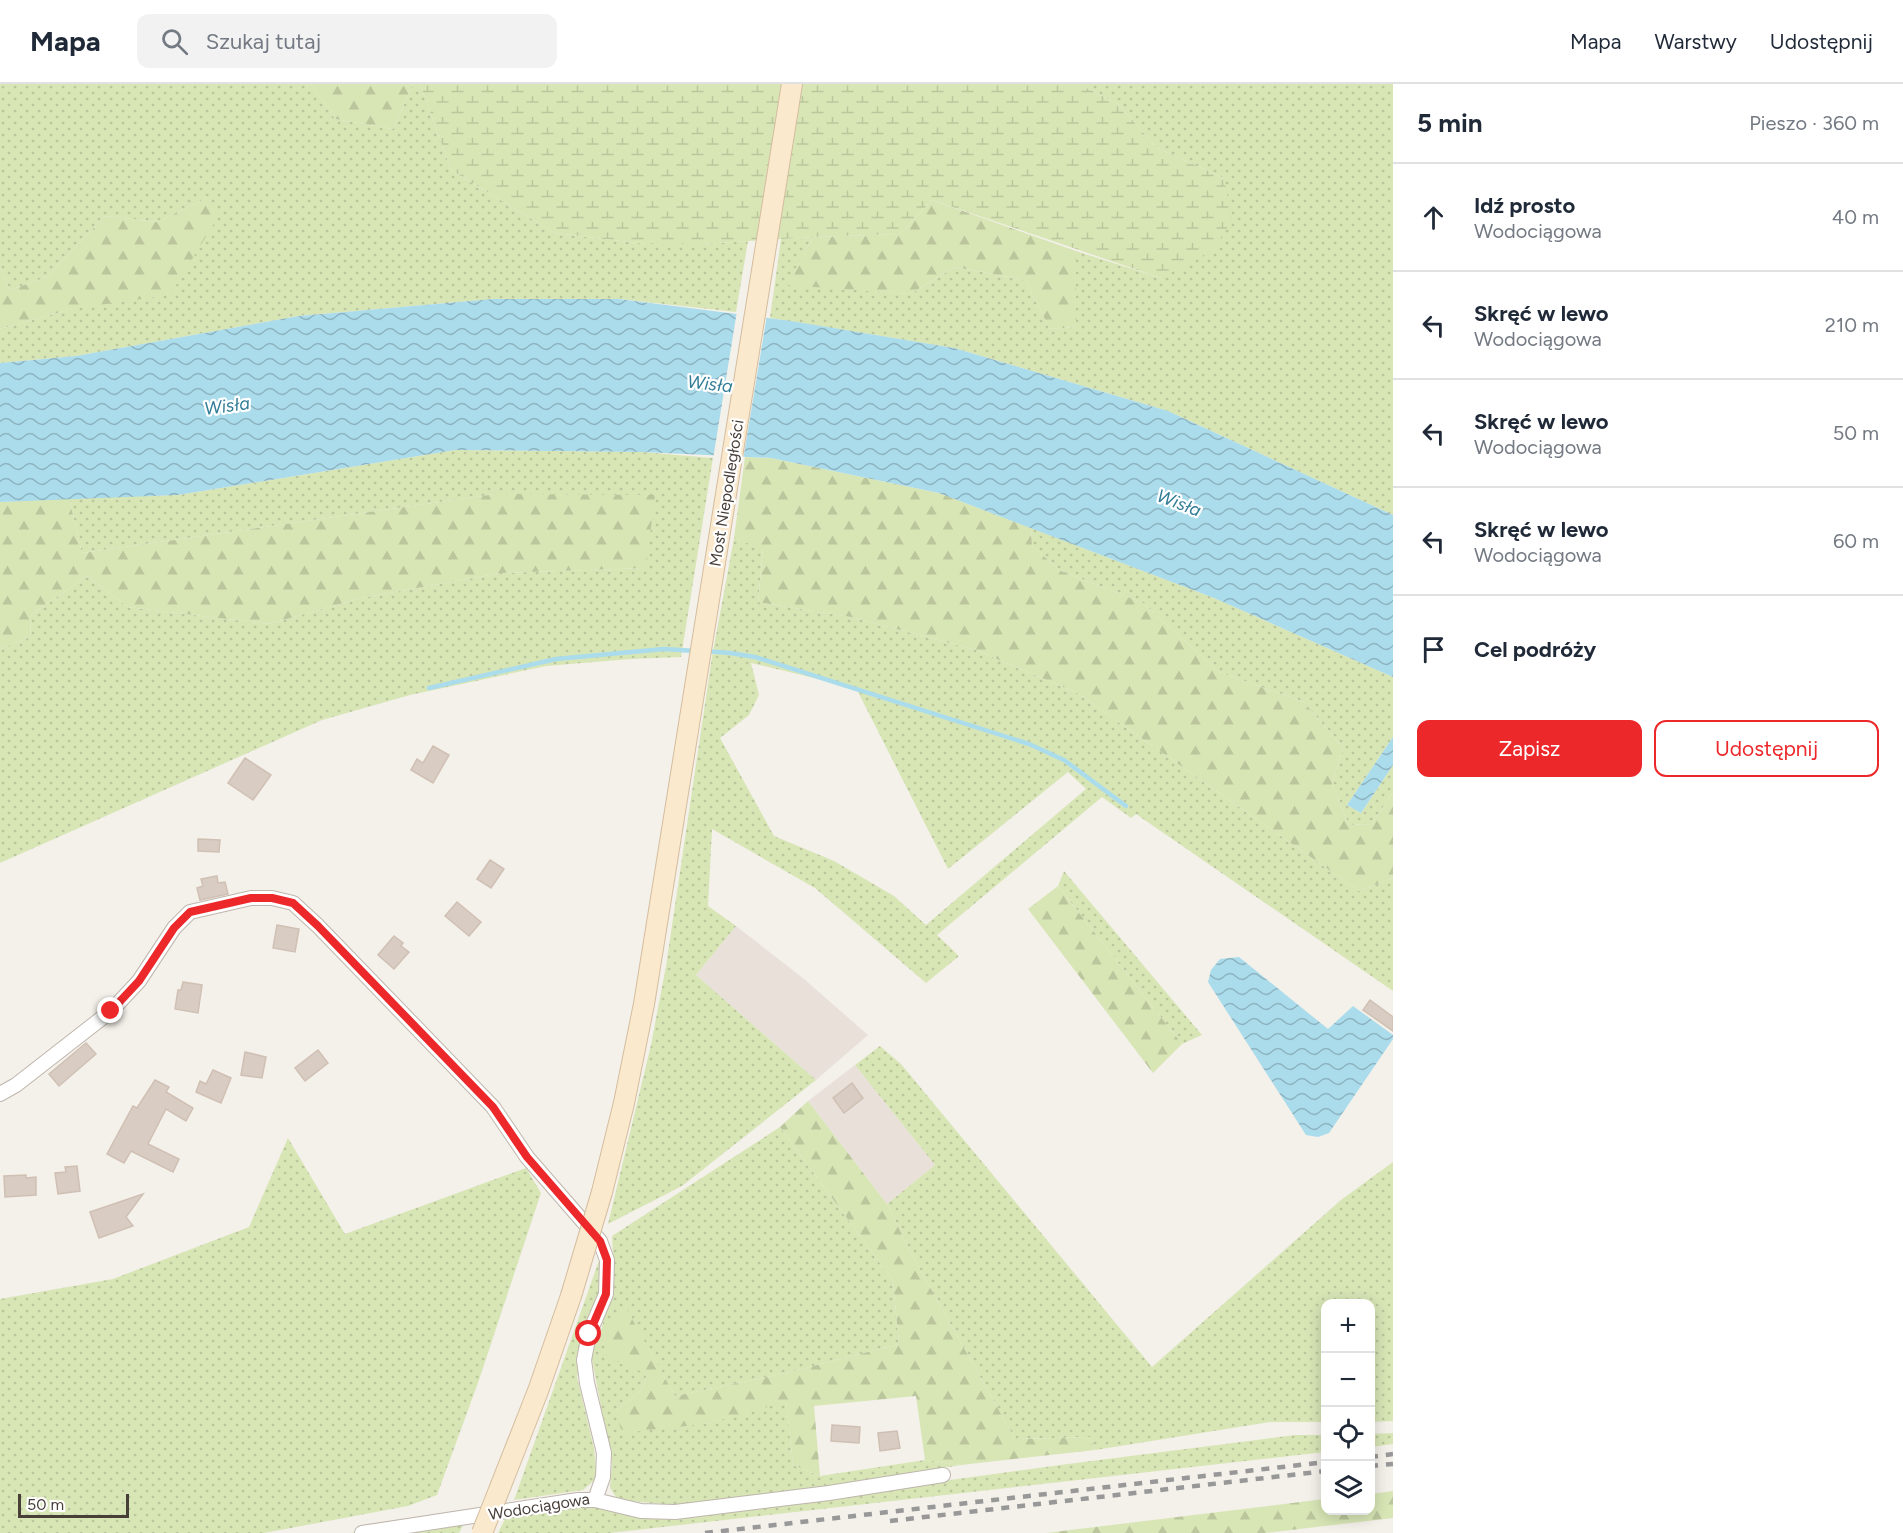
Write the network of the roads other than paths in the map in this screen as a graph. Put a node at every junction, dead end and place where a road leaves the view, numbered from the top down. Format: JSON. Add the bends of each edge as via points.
{"nodes":[{"id":1,"x":792,"y":84,"type":"edge"},
{"id":2,"x":0,"y":1094,"type":"edge"},
{"id":3,"x":943,"y":1475,"type":"dead end"},
{"id":4,"x":596,"y":1500,"type":"junction"},
{"id":5,"x":362,"y":1533,"type":"edge"},
{"id":6,"x":482,"y":1533,"type":"edge"}],
"edges":[{"from":1,"to":6,"type":"main road","name":"Most Niepodległości","bridge":true,"via":[[624,1103],[571,1296]]},
{"from":2,"to":4,"type":"street","name":"Wodociągowa","via":[[111,1011],[139,981],[174,928],[190,912],[251,898],[293,903],[493,1107],[527,1157],[600,1241],[607,1260],[606,1294],[589,1334],[584,1360],[604,1453],[603,1477]]},
{"from":3,"to":4,"type":"street","via":[[675,1512],[641,1510]]},
{"from":4,"to":5,"type":"street","name":"Wodociągowa"}]}
